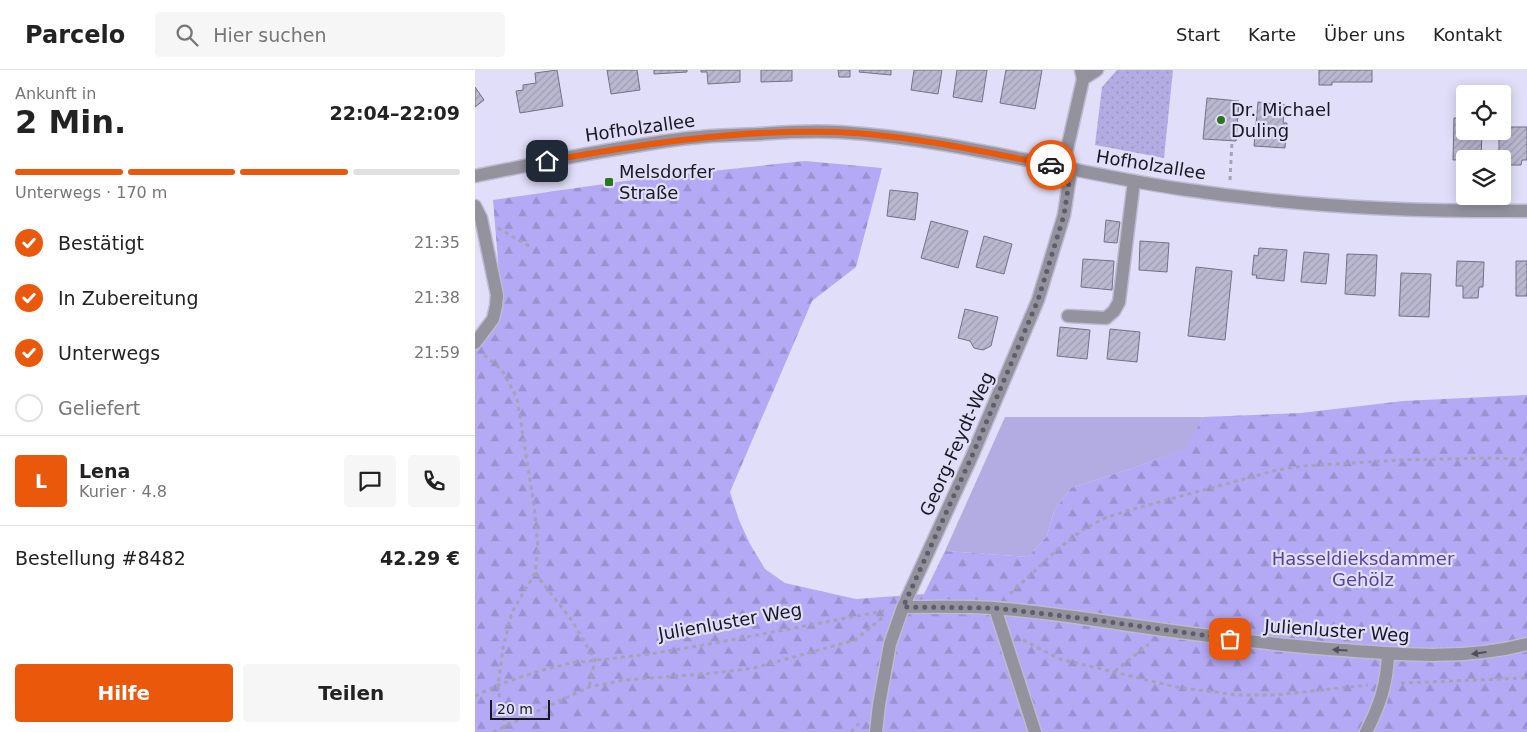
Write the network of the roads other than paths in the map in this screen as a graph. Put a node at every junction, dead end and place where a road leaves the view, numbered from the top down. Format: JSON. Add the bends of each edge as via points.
{"nodes":[{"id":1,"x":1097,"y":70,"type":"edge"},
{"id":2,"x":1082,"y":74,"type":"edge"},
{"id":3,"x":1067,"y":168,"type":"junction"},
{"id":4,"x":475,"y":176,"type":"edge"},
{"id":5,"x":1134,"y":181,"type":"junction"},
{"id":6,"x":1527,"y":211,"type":"edge"},
{"id":7,"x":478,"y":212,"type":"edge"},
{"id":8,"x":1068,"y":316,"type":"dead end"},
{"id":9,"x":478,"y":348,"type":"edge"},
{"id":10,"x":903,"y":607,"type":"junction"},
{"id":11,"x":995,"y":608,"type":"junction"},
{"id":12,"x":1527,"y":644,"type":"edge"},
{"id":13,"x":1388,"y":654,"type":"junction"},
{"id":14,"x":876,"y":732,"type":"edge"},
{"id":15,"x":1035,"y":732,"type":"edge"},
{"id":16,"x":1366,"y":732,"type":"edge"}],
"edges":[{"from":1,"to":2,"type":"street"},
{"from":2,"to":3,"type":"street","name":"Georg-Feydt-Weg"},
{"from":3,"to":4,"type":"street","name":"Hofholzallee","via":[[896,138],[802,132],[699,137]]},
{"from":3,"to":5,"type":"street","name":"Hofholzallee"},
{"from":3,"to":10,"type":"street","name":"Georg-Feydt-Weg","via":[[1064,215],[1038,300]]},
{"from":5,"to":6,"type":"street","name":"Hofholzallee","via":[[1230,195],[1346,206]]},
{"from":5,"to":8,"type":"street","via":[[1119,302],[1106,318]]},
{"from":7,"to":9,"type":"street","via":[[496,300],[493,319]]},
{"from":10,"to":11,"type":"street","name":"Julienluster Weg"},
{"from":10,"to":14,"type":"street","name":"Georg-Feydt-Weg","via":[[890,644]]},
{"from":13,"to":11,"type":"street","name":"Julienluster Weg","one_way":true,"via":[[1246,642]]},
{"from":11,"to":15,"type":"street"},
{"from":12,"to":13,"type":"street","name":"Julienluster Weg","one_way":true,"via":[[1471,654]]},
{"from":13,"to":16,"type":"street","via":[[1386,684]]}]}
